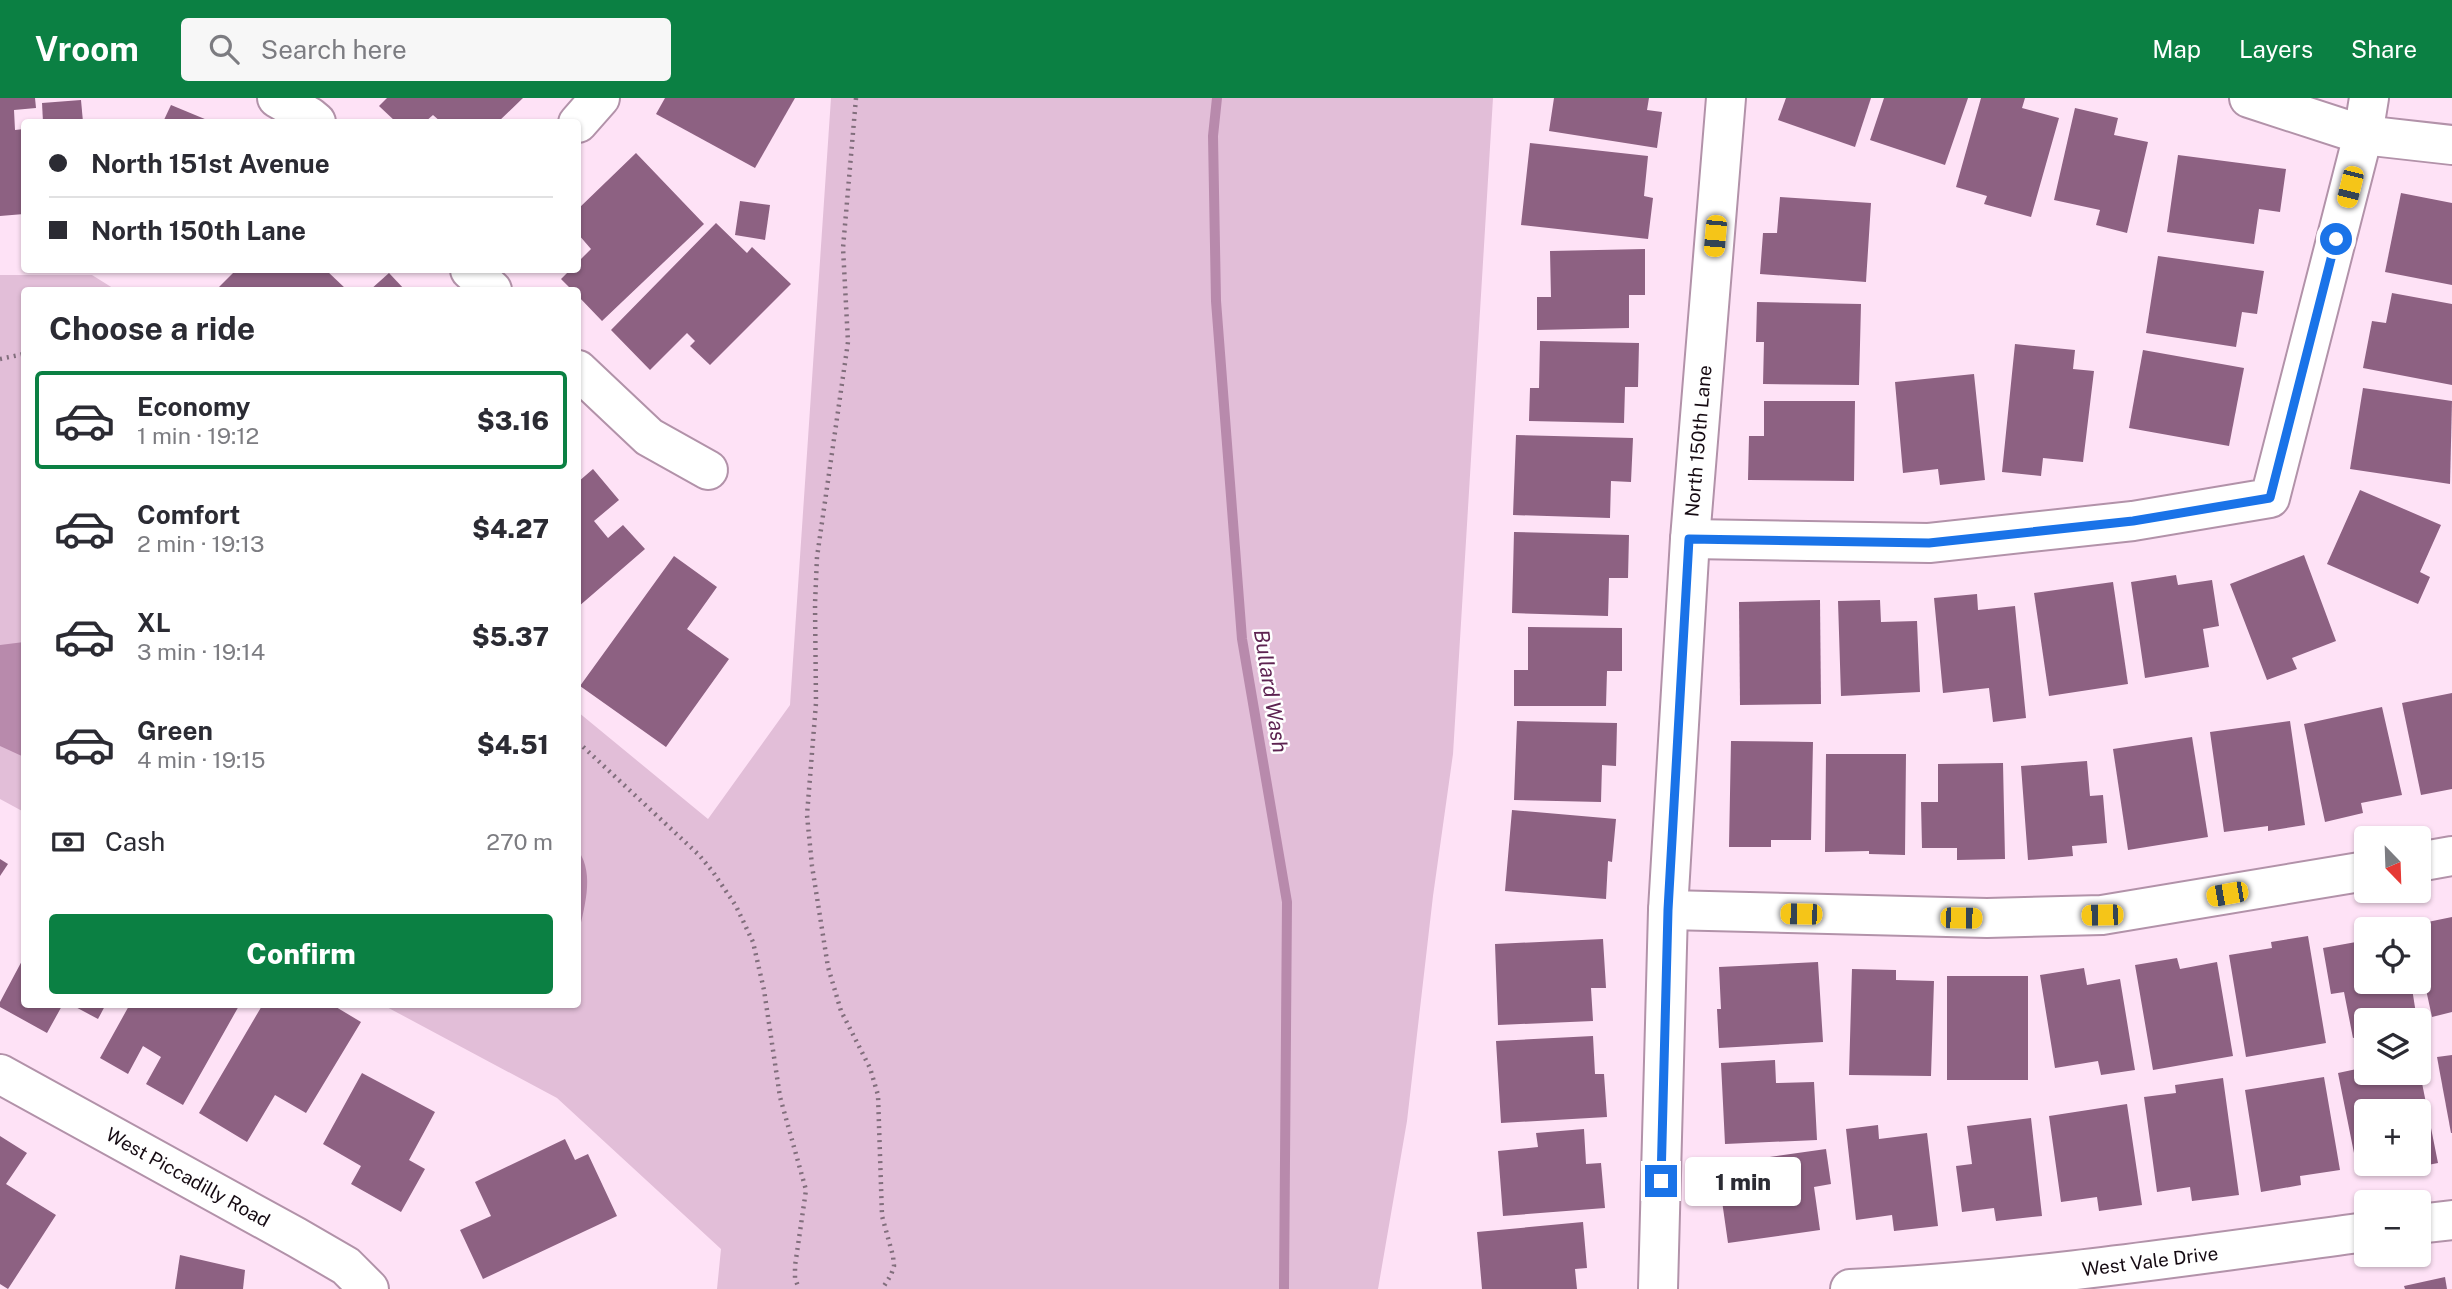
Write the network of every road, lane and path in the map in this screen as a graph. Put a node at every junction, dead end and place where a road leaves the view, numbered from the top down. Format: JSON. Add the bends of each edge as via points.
{"nodes":[{"id":1,"x":277,"y":98,"type":"edge"},
{"id":2,"x":600,"y":98,"type":"edge"},
{"id":3,"x":856,"y":98,"type":"edge"},
{"id":4,"x":1726,"y":98,"type":"edge"},
{"id":5,"x":2249,"y":98,"type":"edge"},
{"id":6,"x":2369,"y":98,"type":"edge"},
{"id":7,"x":312,"y":119,"type":"edge"},
{"id":8,"x":581,"y":120,"type":"edge"},
{"id":9,"x":2363,"y":135,"type":"junction"},
{"id":10,"x":2452,"y":145,"type":"edge"},
{"id":11,"x":473,"y":273,"type":"edge"},
{"id":12,"x":489,"y":287,"type":"edge"},
{"id":13,"x":21,"y":356,"type":"edge"},
{"id":14,"x":0,"y":359,"type":"edge"},
{"id":15,"x":581,"y":373,"type":"edge"},
{"id":16,"x":708,"y":470,"type":"dead end"},
{"id":17,"x":1689,"y":539,"type":"junction"},
{"id":18,"x":581,"y":745,"type":"edge"},
{"id":19,"x":2452,"y":856,"type":"edge"},
{"id":20,"x":2431,"y":860,"type":"edge"},
{"id":21,"x":2354,"y":873,"type":"edge"},
{"id":22,"x":1668,"y":910,"type":"junction"},
{"id":23,"x":0,"y":1074,"type":"edge"},
{"id":24,"x":2452,"y":1220,"type":"edge"},
{"id":25,"x":2431,"y":1222,"type":"edge"},
{"id":26,"x":2354,"y":1234,"type":"edge"},
{"id":27,"x":369,"y":1289,"type":"edge"},
{"id":28,"x":799,"y":1289,"type":"edge"},
{"id":29,"x":882,"y":1289,"type":"edge"},
{"id":30,"x":1658,"y":1289,"type":"edge"},
{"id":31,"x":1850,"y":1289,"type":"edge"}],
"edges":[{"from":1,"to":7,"type":"street"},
{"from":2,"to":8,"type":"street"},
{"from":3,"to":29,"type":"path","via":[[843,248],[848,342],[817,557],[816,703],[807,815],[828,967],[841,1011],[870,1068],[878,1095],[882,1216],[894,1266]]},
{"from":4,"to":17,"type":"street","name":"North 150th Lane"},
{"from":5,"to":9,"type":"street"},
{"from":6,"to":9,"type":"street"},
{"from":9,"to":10,"type":"street"},
{"from":9,"to":17,"type":"street","via":[[2270,498],[2133,521],[1929,543]]},
{"from":11,"to":12,"type":"street"},
{"from":13,"to":14,"type":"path"},
{"from":15,"to":16,"type":"street","via":[[649,437]]},
{"from":17,"to":22,"type":"street","name":"North 150th Lane"},
{"from":18,"to":28,"type":"path","via":[[713,872],[753,942],[780,1097],[806,1190],[795,1266]]},
{"from":19,"to":20,"type":"street"},
{"from":21,"to":22,"type":"street","via":[[2102,915],[1987,918]]},
{"from":22,"to":30,"type":"street","name":"North 150th Lane"},
{"from":23,"to":27,"type":"street","name":"West Piccadilly Road","via":[[346,1266]]},
{"from":24,"to":25,"type":"street"},
{"from":26,"to":31,"type":"street","name":"West Vale Drive","via":[[2122,1265]]}]}
